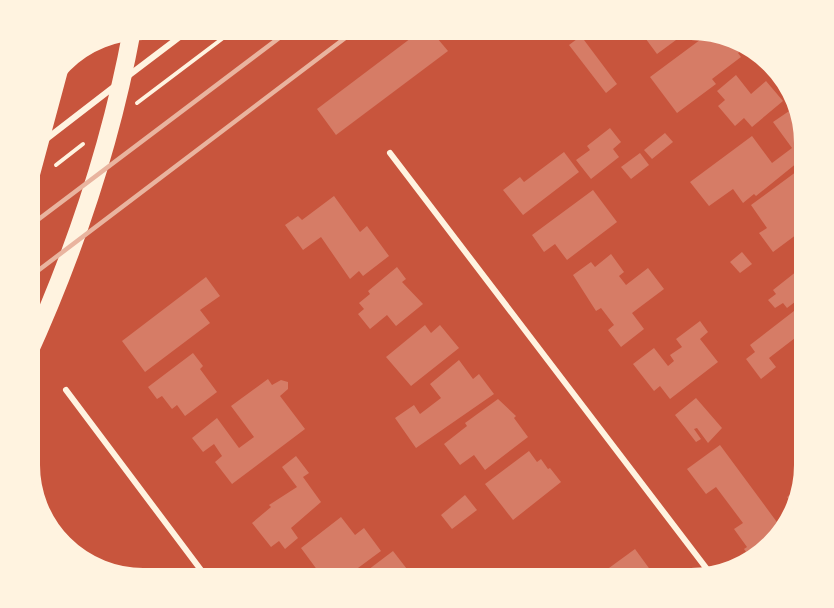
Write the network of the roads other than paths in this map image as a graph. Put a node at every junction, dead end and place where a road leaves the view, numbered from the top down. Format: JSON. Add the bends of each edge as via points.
{"nodes":[{"id":1,"x":181,"y":36,"type":"edge"},
{"id":2,"x":131,"y":37,"type":"edge"},
{"id":3,"x":56,"y":81,"type":"edge"},
{"id":4,"x":36,"y":147,"type":"edge"},
{"id":5,"x":390,"y":153,"type":"dead end"},
{"id":6,"x":36,"y":156,"type":"edge"},
{"id":7,"x":36,"y":338,"type":"edge"},
{"id":8,"x":66,"y":390,"type":"dead end"},
{"id":9,"x":708,"y":570,"type":"edge"},
{"id":10,"x":202,"y":572,"type":"edge"}],
"edges":[{"from":1,"to":4,"type":"street"},
{"from":2,"to":7,"type":"highway","via":[[90,199]]},
{"from":3,"to":6,"type":"highway"},
{"from":5,"to":9,"type":"street"},
{"from":8,"to":10,"type":"street"}]}
